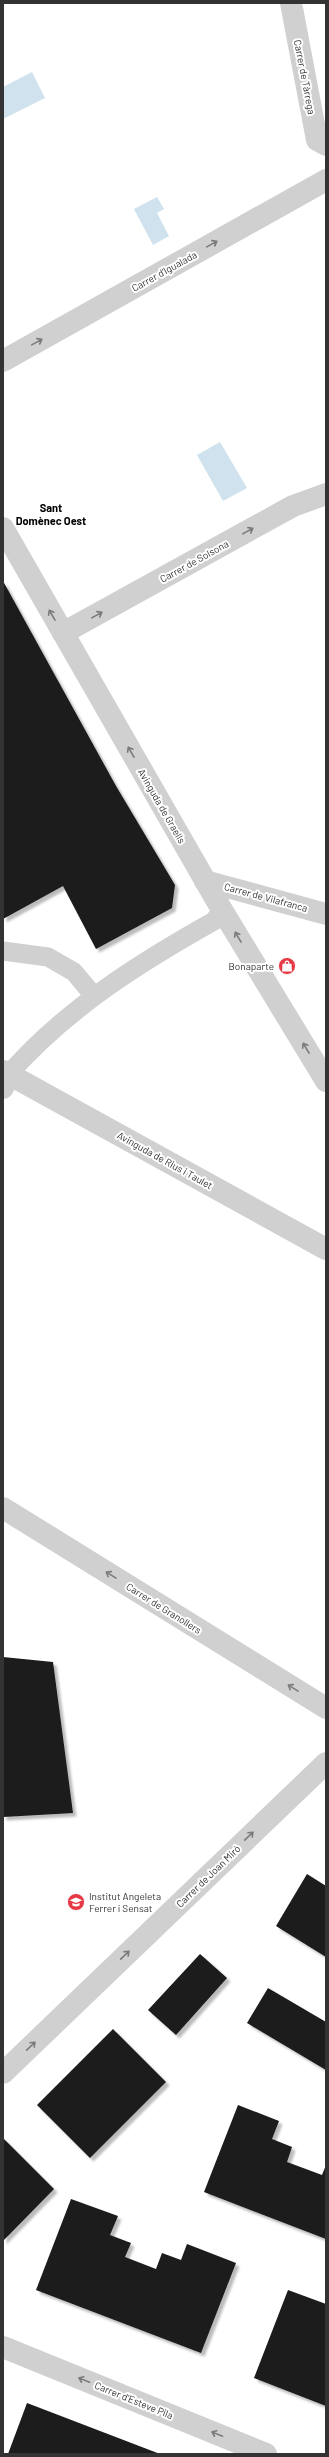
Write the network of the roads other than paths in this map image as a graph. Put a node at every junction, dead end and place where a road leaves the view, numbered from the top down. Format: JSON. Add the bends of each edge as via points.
{"nodes":[{"id":1,"x":291,"y":3,"type":"edge"},
{"id":2,"x":326,"y":145,"type":"edge"},
{"id":3,"x":326,"y":180,"type":"edge"},
{"id":4,"x":3,"y":361,"type":"edge"},
{"id":5,"x":326,"y":494,"type":"edge"},
{"id":6,"x":3,"y":528,"type":"edge"},
{"id":7,"x":63,"y":633,"type":"junction"},
{"id":8,"x":205,"y":881,"type":"junction"},
{"id":9,"x":222,"y":910,"type":"junction"},
{"id":10,"x":326,"y":914,"type":"edge"},
{"id":11,"x":3,"y":951,"type":"edge"},
{"id":12,"x":94,"y":996,"type":"junction"},
{"id":13,"x":5,"y":1078,"type":"edge"},
{"id":14,"x":326,"y":1081,"type":"edge"},
{"id":15,"x":326,"y":1249,"type":"edge"},
{"id":16,"x":3,"y":1508,"type":"edge"},
{"id":17,"x":326,"y":1708,"type":"edge"},
{"id":18,"x":326,"y":1763,"type":"edge"},
{"id":19,"x":3,"y":2072,"type":"edge"},
{"id":20,"x":3,"y":2347,"type":"edge"},
{"id":21,"x":252,"y":2451,"type":"edge"}],
"edges":[{"from":1,"to":2,"type":"street","name":"Carrer de Tàrrega","via":[[317,140]]},
{"from":4,"to":3,"type":"street","name":"Carrer d'Igualada","one_way":true},
{"from":7,"to":5,"type":"street","name":"Carrer de Solsona","one_way":true,"via":[[293,506]]},
{"from":7,"to":6,"type":"street","name":"Avinguda de Graells","one_way":true},
{"from":8,"to":7,"type":"street","name":"Avinguda de Graells","one_way":true},
{"from":8,"to":9,"type":"street","name":"Avinguda de Graells"},
{"from":8,"to":10,"type":"street","name":"Carrer de Vilafranca"},
{"from":9,"to":12,"type":"lane","via":[[214,921],[133,968]]},
{"from":14,"to":9,"type":"street","name":"Avinguda de Graells","one_way":true},
{"from":11,"to":12,"type":"lane","via":[[48,957],[74,972]]},
{"from":12,"to":13,"type":"lane","via":[[37,1043]]},
{"from":13,"to":15,"type":"street","name":"Avinguda de Rius i Taulet"},
{"from":17,"to":16,"type":"street","name":"Carrer de Granollers","one_way":true},
{"from":19,"to":18,"type":"street","name":"Carrer de Joan Miró","one_way":true},
{"from":21,"to":20,"type":"street","name":"Carrer d'Esteve Pila","one_way":true}]}
